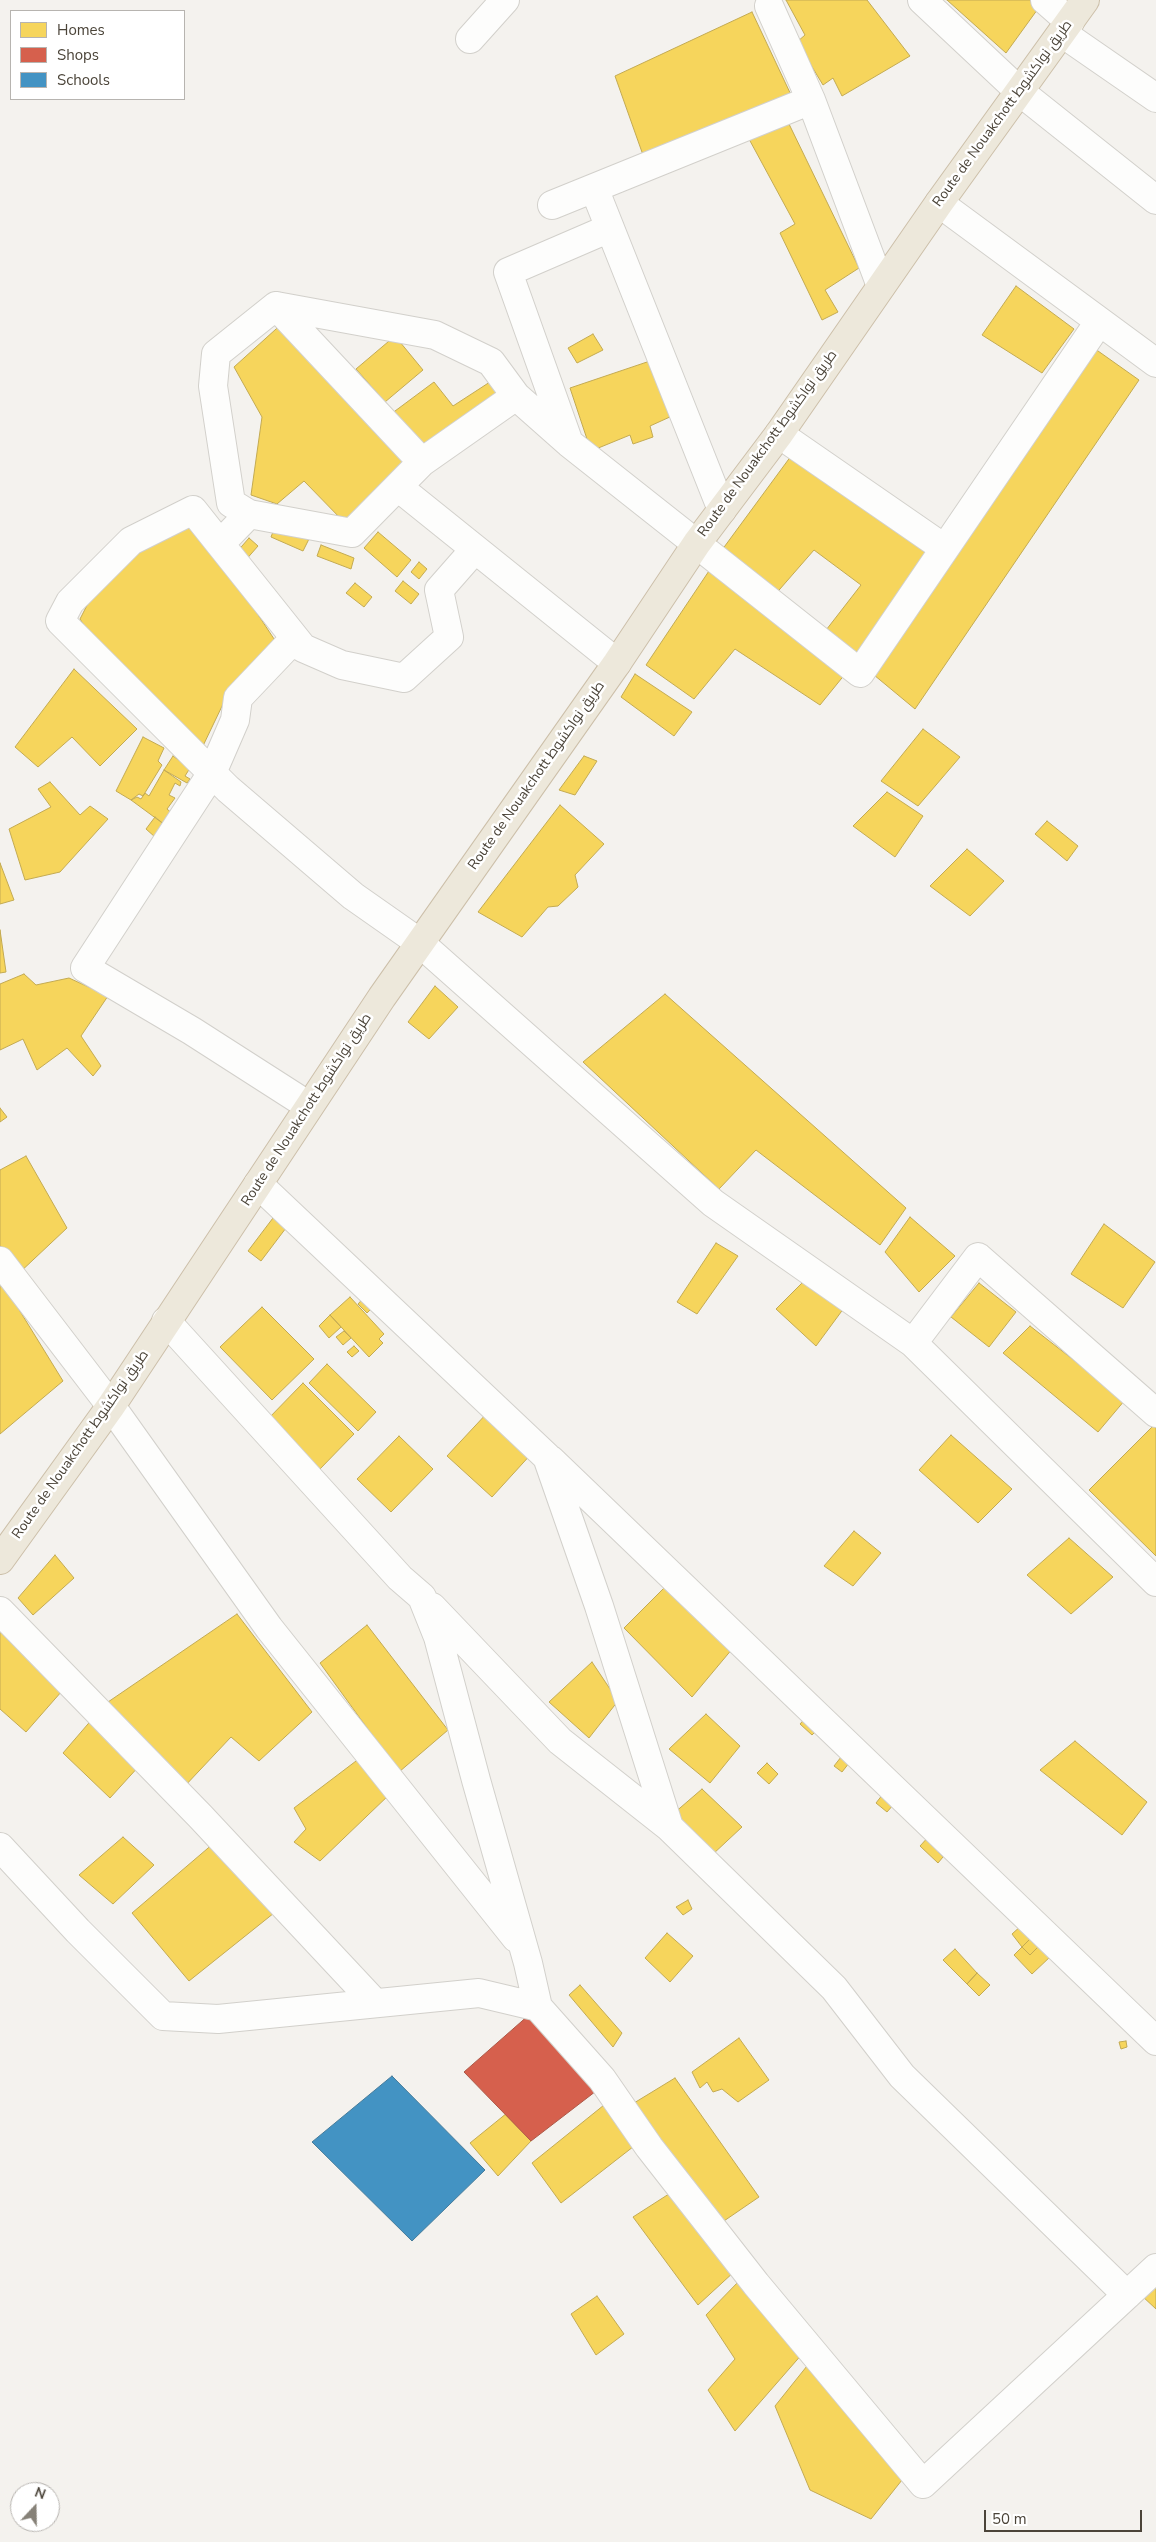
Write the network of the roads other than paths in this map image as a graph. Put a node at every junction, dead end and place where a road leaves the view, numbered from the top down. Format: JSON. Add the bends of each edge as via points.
{"nodes":[{"id":1,"x":505,"y":0,"type":"edge"},
{"id":2,"x":922,"y":0,"type":"edge"},
{"id":3,"x":1046,"y":0,"type":"edge"},
{"id":4,"x":769,"y":6,"type":"dead end"},
{"id":5,"x":1072,"y":18,"type":"edge"},
{"id":6,"x":470,"y":39,"type":"dead end"},
{"id":7,"x":1019,"y":91,"type":"junction"},
{"id":8,"x":1156,"y":98,"type":"edge"},
{"id":9,"x":811,"y":100,"type":"junction"},
{"id":10,"x":594,"y":188,"type":"junction"},
{"id":11,"x":1156,"y":200,"type":"edge"},
{"id":12,"x":939,"y":203,"type":"junction"},
{"id":13,"x":552,"y":205,"type":"dead end"},
{"id":14,"x":610,"y":228,"type":"junction"},
{"id":15,"x":881,"y":286,"type":"junction"},
{"id":16,"x":276,"y":306,"type":"junction"},
{"id":17,"x":1099,"y":322,"type":"junction"},
{"id":18,"x":1156,"y":363,"type":"edge"},
{"id":19,"x":516,"y":396,"type":"junction"},
{"id":20,"x":779,"y":434,"type":"junction"},
{"id":21,"x":569,"y":443,"type":"junction"},
{"id":22,"x":422,"y":462,"type":"junction"},
{"id":23,"x":398,"y":487,"type":"junction"},
{"id":24,"x":722,"y":510,"type":"junction"},
{"id":25,"x":249,"y":514,"type":"junction"},
{"id":26,"x":697,"y":543,"type":"junction"},
{"id":27,"x":220,"y":544,"type":"junction"},
{"id":28,"x":944,"y":548,"type":"junction"},
{"id":29,"x":475,"y":549,"type":"junction"},
{"id":30,"x":295,"y":638,"type":"junction"},
{"id":31,"x":617,"y":663,"type":"junction"},
{"id":32,"x":212,"y":774,"type":"junction"},
{"id":33,"x":420,"y":943,"type":"junction"},
{"id":34,"x":309,"y":1106,"type":"junction"},
{"id":35,"x":258,"y":1184,"type":"junction"},
{"id":36,"x":3,"y":1270,"type":"edge"},
{"id":37,"x":166,"y":1321,"type":"junction"},
{"id":38,"x":913,"y":1343,"type":"junction"},
{"id":39,"x":111,"y":1406,"type":"junction"},
{"id":40,"x":1156,"y":1413,"type":"edge"},
{"id":41,"x":547,"y":1456,"type":"junction"},
{"id":42,"x":0,"y":1560,"type":"edge"},
{"id":43,"x":1156,"y":1582,"type":"edge"},
{"id":44,"x":422,"y":1597,"type":"junction"},
{"id":45,"x":0,"y":1611,"type":"edge"},
{"id":46,"x":669,"y":1828,"type":"junction"},
{"id":47,"x":0,"y":1847,"type":"edge"},
{"id":48,"x":524,"y":1949,"type":"junction"},
{"id":49,"x":375,"y":2003,"type":"junction"},
{"id":50,"x":538,"y":2007,"type":"junction"},
{"id":51,"x":1156,"y":2041,"type":"edge"},
{"id":52,"x":1156,"y":2268,"type":"edge"},
{"id":53,"x":1127,"y":2295,"type":"junction"}],
"edges":[{"from":1,"to":6,"type":"street"},
{"from":2,"to":7,"type":"street"},
{"from":3,"to":5,"type":"street"},
{"from":4,"to":9,"type":"street"},
{"from":5,"to":7,"type":"highway","name":"Route de Nouakchott طريق نواكشوط"},
{"from":5,"to":8,"type":"street"},
{"from":7,"to":11,"type":"street"},
{"from":7,"to":12,"type":"highway","name":"Route de Nouakchott طريق نواكشوط"},
{"from":9,"to":10,"type":"street"},
{"from":9,"to":15,"type":"street"},
{"from":10,"to":13,"type":"street"},
{"from":10,"to":14,"type":"street"},
{"from":12,"to":15,"type":"highway","name":"Route de Nouakchott طريق نواكشوط"},
{"from":12,"to":17,"type":"street"},
{"from":14,"to":21,"type":"street","via":[[508,272]]},
{"from":14,"to":24,"type":"street"},
{"from":15,"to":20,"type":"highway","name":"Route de Nouakchott طريق نواكشوط"},
{"from":16,"to":19,"type":"street","via":[[435,335],[491,362]]},
{"from":16,"to":22,"type":"street"},
{"from":16,"to":25,"type":"street","via":[[216,354],[213,386],[231,503]]},
{"from":17,"to":18,"type":"street"},
{"from":17,"to":28,"type":"street"},
{"from":19,"to":21,"type":"street"},
{"from":19,"to":22,"type":"street"},
{"from":20,"to":24,"type":"highway","name":"Route de Nouakchott طريق نواكشوط"},
{"from":20,"to":28,"type":"street"},
{"from":21,"to":26,"type":"street"},
{"from":22,"to":23,"type":"street"},
{"from":23,"to":25,"type":"street","via":[[352,533]]},
{"from":23,"to":29,"type":"street"},
{"from":24,"to":26,"type":"highway","name":"Route de Nouakchott طريق نواكشوط"},
{"from":25,"to":27,"type":"street"},
{"from":26,"to":28,"type":"street","via":[[860,673]]},
{"from":26,"to":31,"type":"highway","name":"Route de Nouakchott طريق نواكشوط"},
{"from":27,"to":30,"type":"street"},
{"from":27,"to":32,"type":"street","via":[[193,510],[131,541],[70,602],[60,622]]},
{"from":29,"to":30,"type":"street","via":[[439,590],[449,638],[404,678],[342,664],[303,648]]},
{"from":29,"to":31,"type":"street"},
{"from":30,"to":32,"type":"street","via":[[238,698],[235,720]]},
{"from":31,"to":33,"type":"highway","name":"Route de Nouakchott طريق نواكشوط"},
{"from":32,"to":33,"type":"street","via":[[353,896]]},
{"from":32,"to":34,"type":"street","via":[[85,968]]},
{"from":33,"to":34,"type":"highway","name":"Route de Nouakchott طريق نواكشوط"},
{"from":33,"to":38,"type":"street","via":[[713,1203]]},
{"from":34,"to":35,"type":"highway","name":"Route de Nouakchott طريق نواكشوط"},
{"from":35,"to":37,"type":"highway","name":"Route de Nouakchott طريق نواكشوط"},
{"from":35,"to":41,"type":"street"},
{"from":36,"to":39,"type":"street"},
{"from":37,"to":39,"type":"highway","name":"Route de Nouakchott طريق نواكشوط"},
{"from":37,"to":44,"type":"street","via":[[400,1578]]},
{"from":38,"to":40,"type":"street","via":[[978,1257]]},
{"from":38,"to":43,"type":"street"},
{"from":39,"to":42,"type":"highway","name":"Route de Nouakchott طريق نواكشوط"},
{"from":39,"to":48,"type":"street","via":[[269,1628]]},
{"from":41,"to":46,"type":"street","via":[[599,1606]]},
{"from":41,"to":51,"type":"street"},
{"from":44,"to":46,"type":"street","via":[[560,1741]]},
{"from":44,"to":48,"type":"street","via":[[438,1637]]},
{"from":45,"to":49,"type":"street","via":[[200,1816]]},
{"from":46,"to":53,"type":"street","via":[[834,1988],[902,2076]]},
{"from":47,"to":49,"type":"street","via":[[163,2016],[218,2019]]},
{"from":48,"to":50,"type":"street"},
{"from":49,"to":50,"type":"street","via":[[479,1993]]},
{"from":50,"to":53,"type":"street","via":[[602,2080],[649,2147],[756,2284],[924,2484]]},
{"from":52,"to":53,"type":"street"}]}
